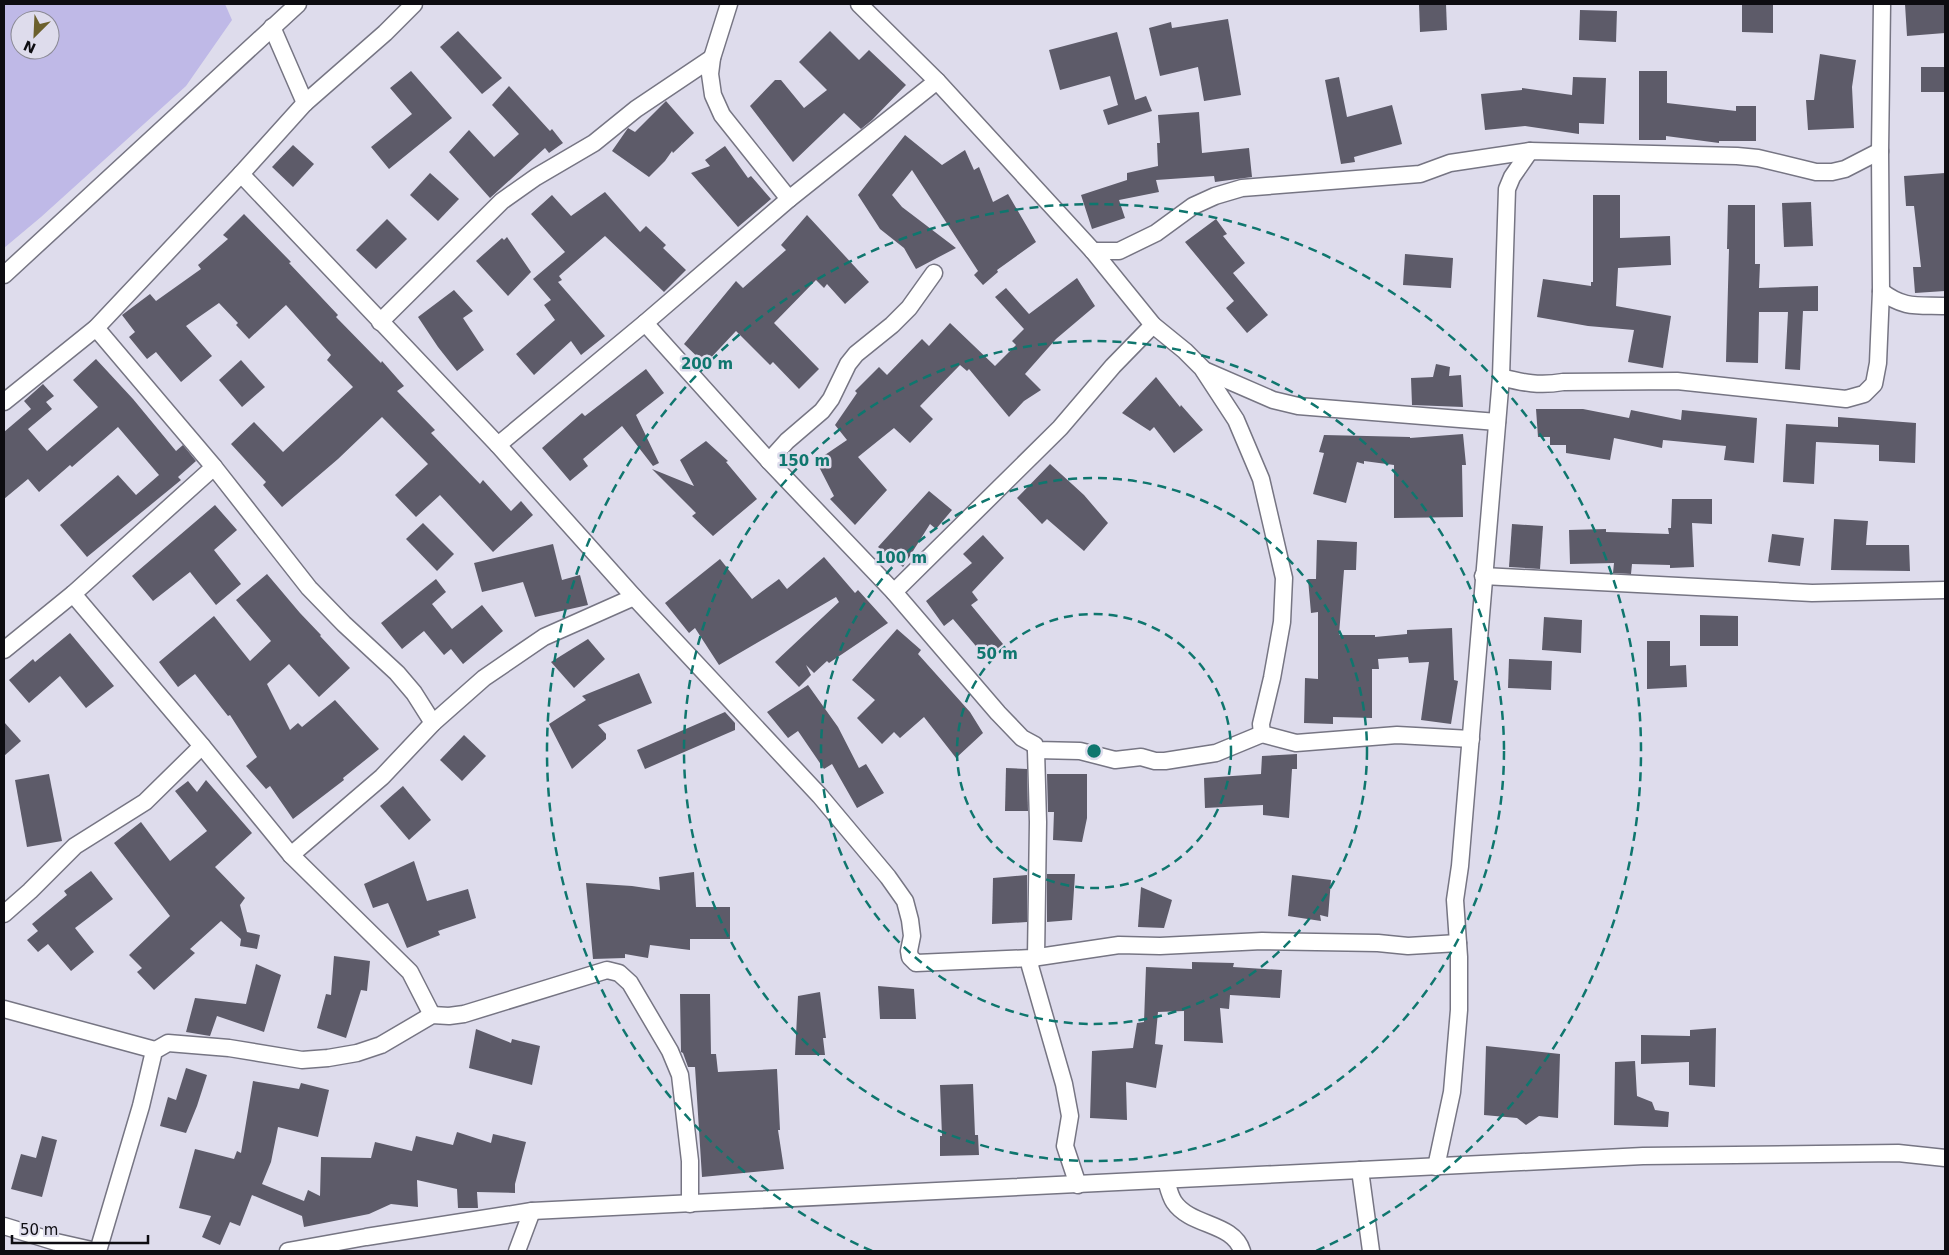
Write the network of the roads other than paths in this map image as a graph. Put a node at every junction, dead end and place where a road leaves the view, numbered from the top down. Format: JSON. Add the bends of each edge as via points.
{"nodes":[{"id":1,"x":298,"y":4,"type":"edge"},
{"id":2,"x":414,"y":4,"type":"edge"},
{"id":3,"x":729,"y":4,"type":"edge"},
{"id":4,"x":859,"y":4,"type":"edge"},
{"id":5,"x":1882,"y":4,"type":"edge"},
{"id":6,"x":272,"y":27,"type":"junction"},
{"id":7,"x":712,"y":58,"type":"junction"},
{"id":8,"x":937,"y":81,"type":"junction"},
{"id":9,"x":305,"y":103,"type":"junction"},
{"id":10,"x":1530,"y":151,"type":"junction"},
{"id":11,"x":1880,"y":151,"type":"junction"},
{"id":12,"x":241,"y":174,"type":"junction"},
{"id":13,"x":789,"y":199,"type":"junction"},
{"id":14,"x":1093,"y":251,"type":"junction"},
{"id":15,"x":934,"y":273,"type":"dead end"},
{"id":16,"x":4,"y":275,"type":"edge"},
{"id":17,"x":1881,"y":291,"type":"junction"},
{"id":18,"x":1945,"y":306,"type":"edge"},
{"id":19,"x":380,"y":322,"type":"junction"},
{"id":20,"x":646,"y":323,"type":"junction"},
{"id":21,"x":1154,"y":324,"type":"junction"},
{"id":22,"x":96,"y":328,"type":"junction"},
{"id":23,"x":1202,"y":368,"type":"junction"},
{"id":24,"x":1501,"y":377,"type":"junction"},
{"id":25,"x":4,"y":402,"type":"edge"},
{"id":26,"x":1497,"y":422,"type":"junction"},
{"id":27,"x":498,"y":445,"type":"junction"},
{"id":28,"x":769,"y":461,"type":"junction"},
{"id":29,"x":214,"y":467,"type":"junction"},
{"id":30,"x":1483,"y":576,"type":"junction"},
{"id":31,"x":1945,"y":590,"type":"edge"},
{"id":32,"x":894,"y":592,"type":"junction"},
{"id":33,"x":73,"y":594,"type":"junction"},
{"id":34,"x":634,"y":597,"type":"junction"},
{"id":35,"x":4,"y":650,"type":"edge"},
{"id":36,"x":433,"y":723,"type":"junction"},
{"id":37,"x":1262,"y":734,"type":"junction"},
{"id":38,"x":1471,"y":739,"type":"junction"},
{"id":39,"x":202,"y":746,"type":"junction"},
{"id":40,"x":1036,"y":750,"type":"junction"},
{"id":41,"x":291,"y":855,"type":"junction"},
{"id":42,"x":4,"y":914,"type":"edge"},
{"id":43,"x":1458,"y":943,"type":"junction"},
{"id":44,"x":1034,"y":957,"type":"junction"},
{"id":45,"x":4,"y":1009,"type":"edge"},
{"id":46,"x":432,"y":1015,"type":"junction"},
{"id":47,"x":155,"y":1050,"type":"junction"},
{"id":48,"x":1945,"y":1158,"type":"edge"},
{"id":49,"x":1436,"y":1167,"type":"junction"},
{"id":50,"x":1360,"y":1170,"type":"junction"},
{"id":51,"x":1166,"y":1180,"type":"junction"},
{"id":52,"x":1078,"y":1185,"type":"junction"},
{"id":53,"x":690,"y":1204,"type":"junction"},
{"id":54,"x":532,"y":1211,"type":"junction"},
{"id":55,"x":4,"y":1226,"type":"edge"},
{"id":56,"x":55,"y":1247,"type":"edge"},
{"id":57,"x":97,"y":1251,"type":"edge"},
{"id":58,"x":288,"y":1251,"type":"edge"},
{"id":59,"x":517,"y":1251,"type":"edge"},
{"id":60,"x":1242,"y":1251,"type":"edge"},
{"id":61,"x":1371,"y":1251,"type":"edge"}],
"edges":[{"from":1,"to":6,"type":"street"},
{"from":2,"to":9,"type":"street"},
{"from":3,"to":7,"type":"street"},
{"from":4,"to":8,"type":"street"},
{"from":5,"to":11,"type":"street"},
{"from":6,"to":9,"type":"street"},
{"from":6,"to":16,"type":"street"},
{"from":7,"to":13,"type":"street","via":[[713,95],[722,115]]},
{"from":7,"to":19,"type":"street","via":[[636,109],[594,143],[536,177],[502,202]]},
{"from":8,"to":13,"type":"street"},
{"from":8,"to":14,"type":"street"},
{"from":9,"to":12,"type":"street"},
{"from":10,"to":11,"type":"street","via":[[1737,156],[1816,172],[1832,172]]},
{"from":10,"to":14,"type":"street","via":[[1450,163],[1420,174],[1242,188],[1193,206],[1156,233],[1119,251]]},
{"from":10,"to":24,"type":"street","via":[[1507,189]]},
{"from":11,"to":17,"type":"street"},
{"from":12,"to":19,"type":"street"},
{"from":12,"to":22,"type":"street"},
{"from":13,"to":20,"type":"street"},
{"from":14,"to":21,"type":"street"},
{"from":15,"to":28,"type":"street","via":[[892,326],[856,354],[822,411]]},
{"from":17,"to":18,"type":"street","via":[[1904,305]]},
{"from":17,"to":24,"type":"street","via":[[1874,384],[1864,394],[1846,399],[1676,381],[1545,385]]},
{"from":19,"to":27,"type":"street"},
{"from":20,"to":27,"type":"street"},
{"from":20,"to":28,"type":"street"},
{"from":21,"to":23,"type":"street"},
{"from":21,"to":32,"type":"street","via":[[1060,428]]},
{"from":22,"to":25,"type":"street"},
{"from":22,"to":29,"type":"street"},
{"from":23,"to":26,"type":"street","via":[[1273,400],[1298,406]]},
{"from":23,"to":37,"type":"street","via":[[1236,420],[1255,464],[1284,578],[1282,622],[1261,724]]},
{"from":24,"to":26,"type":"street"},
{"from":26,"to":30,"type":"street"},
{"from":27,"to":34,"type":"street"},
{"from":28,"to":32,"type":"street"},
{"from":29,"to":33,"type":"street"},
{"from":29,"to":36,"type":"street","via":[[309,588],[397,673]]},
{"from":30,"to":31,"type":"street","via":[[1812,593]]},
{"from":30,"to":38,"type":"street"},
{"from":32,"to":40,"type":"street","via":[[998,713],[1022,738],[1035,745]]},
{"from":33,"to":35,"type":"street"},
{"from":33,"to":39,"type":"street"},
{"from":34,"to":36,"type":"street","via":[[544,637],[484,678]]},
{"from":34,"to":44,"type":"street","via":[[820,796],[888,877],[905,901],[912,936],[910,958],[916,963]]},
{"from":36,"to":41,"type":"street","via":[[382,777]]},
{"from":37,"to":38,"type":"street","via":[[1296,742],[1397,735]]},
{"from":37,"to":40,"type":"street","via":[[1216,753],[1165,761],[1141,757],[1115,760],[1080,751]]},
{"from":38,"to":43,"type":"street","via":[[1455,900]]},
{"from":39,"to":41,"type":"street"},
{"from":39,"to":42,"type":"street","via":[[145,802],[75,846]]},
{"from":40,"to":44,"type":"street","via":[[1038,822]]},
{"from":41,"to":46,"type":"street","via":[[403,965]]},
{"from":43,"to":44,"type":"street","via":[[1408,946],[1262,941],[1119,945]]},
{"from":43,"to":49,"type":"street","via":[[1459,1010],[1452,1092]]},
{"from":44,"to":52,"type":"street","via":[[1030,966],[1064,1084],[1070,1116],[1065,1146]]},
{"from":45,"to":47,"type":"street"},
{"from":46,"to":47,"type":"street","via":[[381,1045],[328,1058],[302,1060],[229,1048],[168,1043]]},
{"from":46,"to":53,"type":"street","via":[[464,1014],[607,970],[619,973],[630,983],[670,1051],[680,1075],[690,1161]]},
{"from":47,"to":57,"type":"street"},
{"from":48,"to":49,"type":"street","via":[[1898,1153],[1643,1156]]},
{"from":49,"to":50,"type":"street"},
{"from":50,"to":51,"type":"street"},
{"from":50,"to":61,"type":"street"},
{"from":51,"to":52,"type":"street"},
{"from":51,"to":60,"type":"street","via":[[1174,1202],[1187,1214],[1232,1235]]},
{"from":52,"to":53,"type":"street"},
{"from":53,"to":54,"type":"street"},
{"from":54,"to":58,"type":"street"},
{"from":54,"to":59,"type":"street"},
{"from":55,"to":56,"type":"street"},
{"from":56,"to":57,"type":"street"}]}
